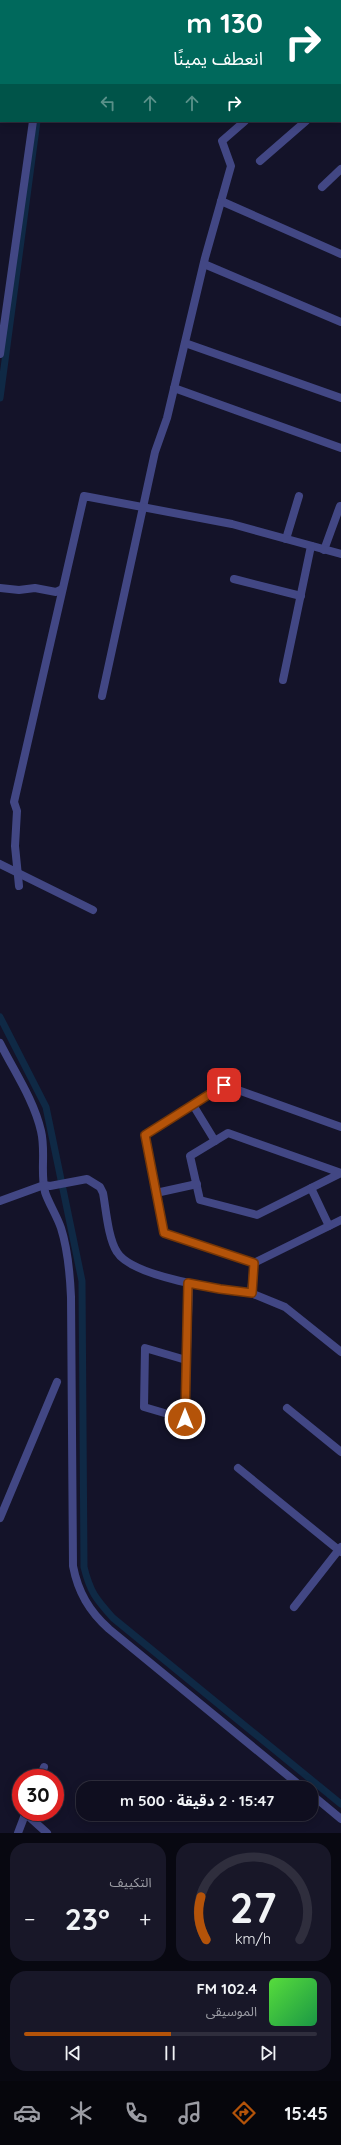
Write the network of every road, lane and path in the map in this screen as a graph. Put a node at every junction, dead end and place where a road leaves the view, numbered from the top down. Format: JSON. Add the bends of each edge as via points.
{"nodes":[{"id":1,"x":33,"y":122,"type":"edge"},
{"id":2,"x":244,"y":122,"type":"edge"},
{"id":3,"x":305,"y":122,"type":"edge"},
{"id":4,"x":260,"y":161,"type":"dead end"},
{"id":5,"x":341,"y":169,"type":"edge"},
{"id":6,"x":322,"y":186,"type":"dead end"},
{"id":7,"x":221,"y":201,"type":"junction"},
{"id":8,"x":341,"y":254,"type":"edge"},
{"id":9,"x":204,"y":264,"type":"junction"},
{"id":10,"x":341,"y":322,"type":"edge"},
{"id":11,"x":185,"y":343,"type":"junction"},
{"id":12,"x":0,"y":354,"type":"edge"},
{"id":13,"x":174,"y":388,"type":"junction"},
{"id":14,"x":341,"y":398,"type":"edge"},
{"id":15,"x":341,"y":448,"type":"edge"},
{"id":16,"x":299,"y":496,"type":"dead end"},
{"id":17,"x":340,"y":506,"type":"edge"},
{"id":18,"x":143,"y":508,"type":"junction"},
{"id":19,"x":286,"y":539,"type":"junction"},
{"id":20,"x":311,"y":546,"type":"junction"},
{"id":21,"x":324,"y":550,"type":"junction"},
{"id":22,"x":341,"y":554,"type":"edge"},
{"id":23,"x":234,"y":579,"type":"dead end"},
{"id":24,"x":0,"y":588,"type":"edge"},
{"id":25,"x":62,"y":590,"type":"junction"},
{"id":26,"x":301,"y":596,"type":"junction"},
{"id":27,"x":283,"y":680,"type":"dead end"},
{"id":28,"x":102,"y":696,"type":"dead end"},
{"id":29,"x":0,"y":864,"type":"edge"},
{"id":30,"x":18,"y":872,"type":"junction"},
{"id":31,"x":19,"y":886,"type":"dead end"},
{"id":32,"x":93,"y":910,"type":"dead end"},
{"id":33,"x":0,"y":1043,"type":"edge"},
{"id":34,"x":193,"y":1105,"type":"junction"},
{"id":35,"x":341,"y":1127,"type":"edge"},
{"id":36,"x":215,"y":1141,"type":"junction"},
{"id":37,"x":341,"y":1173,"type":"edge"},
{"id":38,"x":196,"y":1184,"type":"junction"},
{"id":39,"x":47,"y":1186,"type":"junction"},
{"id":40,"x":310,"y":1188,"type":"junction"},
{"id":41,"x":156,"y":1193,"type":"junction"},
{"id":42,"x":0,"y":1201,"type":"edge"},
{"id":43,"x":341,"y":1220,"type":"edge"},
{"id":44,"x":329,"y":1226,"type":"junction"},
{"id":45,"x":254,"y":1263,"type":"junction"},
{"id":46,"x":188,"y":1283,"type":"junction"},
{"id":47,"x":252,"y":1293,"type":"junction"},
{"id":48,"x":341,"y":1352,"type":"edge"},
{"id":49,"x":186,"y":1360,"type":"junction"},
{"id":50,"x":57,"y":1382,"type":"dead end"},
{"id":51,"x":286,"y":1408,"type":"dead end"},
{"id":52,"x":341,"y":1452,"type":"edge"},
{"id":53,"x":238,"y":1468,"type":"dead end"},
{"id":54,"x":0,"y":1518,"type":"edge"},
{"id":55,"x":340,"y":1550,"type":"edge"},
{"id":56,"x":294,"y":1607,"type":"dead end"},
{"id":57,"x":295,"y":1781,"type":"edge"},
{"id":58,"x":318,"y":1800,"type":"edge"},
{"id":59,"x":341,"y":1819,"type":"edge"},
{"id":60,"x":23,"y":1821,"type":"edge"},
{"id":61,"x":34,"y":1821,"type":"edge"},
{"id":62,"x":18,"y":1833,"type":"edge"},
{"id":63,"x":47,"y":1833,"type":"edge"}],
"edges":[{"from":1,"to":12,"type":"street"},
{"from":2,"to":7,"type":"street","via":[[222,141],[230,166]]},
{"from":3,"to":4,"type":"street"},
{"from":5,"to":6,"type":"street"},
{"from":7,"to":8,"type":"street"},
{"from":7,"to":9,"type":"street"},
{"from":9,"to":10,"type":"street"},
{"from":9,"to":11,"type":"street"},
{"from":11,"to":13,"type":"street"},
{"from":11,"to":14,"type":"street"},
{"from":13,"to":15,"type":"street"},
{"from":13,"to":18,"type":"street","via":[[155,452]]},
{"from":16,"to":19,"type":"street"},
{"from":17,"to":21,"type":"street"},
{"from":18,"to":19,"type":"street","via":[[232,524]]},
{"from":18,"to":25,"type":"street","via":[[84,496]]},
{"from":18,"to":28,"type":"street"},
{"from":19,"to":20,"type":"street"},
{"from":20,"to":21,"type":"street"},
{"from":20,"to":26,"type":"street"},
{"from":21,"to":22,"type":"street"},
{"from":23,"to":26,"type":"street"},
{"from":24,"to":25,"type":"street","via":[[35,588],[56,592]]},
{"from":25,"to":30,"type":"street","via":[[14,802],[18,811],[15,846]]},
{"from":26,"to":27,"type":"street"},
{"from":29,"to":30,"type":"street"},
{"from":30,"to":31,"type":"street"},
{"from":30,"to":32,"type":"street"},
{"from":33,"to":39,"type":"street","via":[[38,1118],[44,1145],[42,1177]]},
{"from":34,"to":35,"type":"street","via":[[224,1085]]},
{"from":34,"to":36,"type":"street"},
{"from":34,"to":41,"type":"street","via":[[145,1135]]},
{"from":36,"to":37,"type":"street","via":[[228,1133]]},
{"from":36,"to":38,"type":"street","via":[[190,1156]]},
{"from":37,"to":40,"type":"street"},
{"from":38,"to":40,"type":"street","via":[[200,1200],[257,1215]]},
{"from":38,"to":41,"type":"street"},
{"from":39,"to":42,"type":"street"},
{"from":39,"to":46,"type":"street","via":[[87,1179],[94,1182],[103,1193],[113,1242],[122,1259],[139,1268]]},
{"from":39,"to":57,"type":"street","via":[[61,1229],[70,1279],[73,1566],[81,1596],[89,1609],[109,1629]]},
{"from":40,"to":44,"type":"street"},
{"from":41,"to":45,"type":"street","via":[[164,1233]]},
{"from":43,"to":44,"type":"street"},
{"from":44,"to":45,"type":"street"},
{"from":45,"to":47,"type":"street"},
{"from":46,"to":47,"type":"street"},
{"from":46,"to":49,"type":"street"},
{"from":47,"to":48,"type":"street","via":[[285,1307]]},
{"from":49,"to":49,"type":"street","via":[[185,1419],[144,1407],[145,1348]]},
{"from":50,"to":54,"type":"street"},
{"from":51,"to":52,"type":"street"},
{"from":53,"to":55,"type":"street"},
{"from":55,"to":56,"type":"street"},
{"from":58,"to":59,"type":"street"},
{"from":60,"to":62,"type":"street"},
{"from":61,"to":63,"type":"street"}]}
